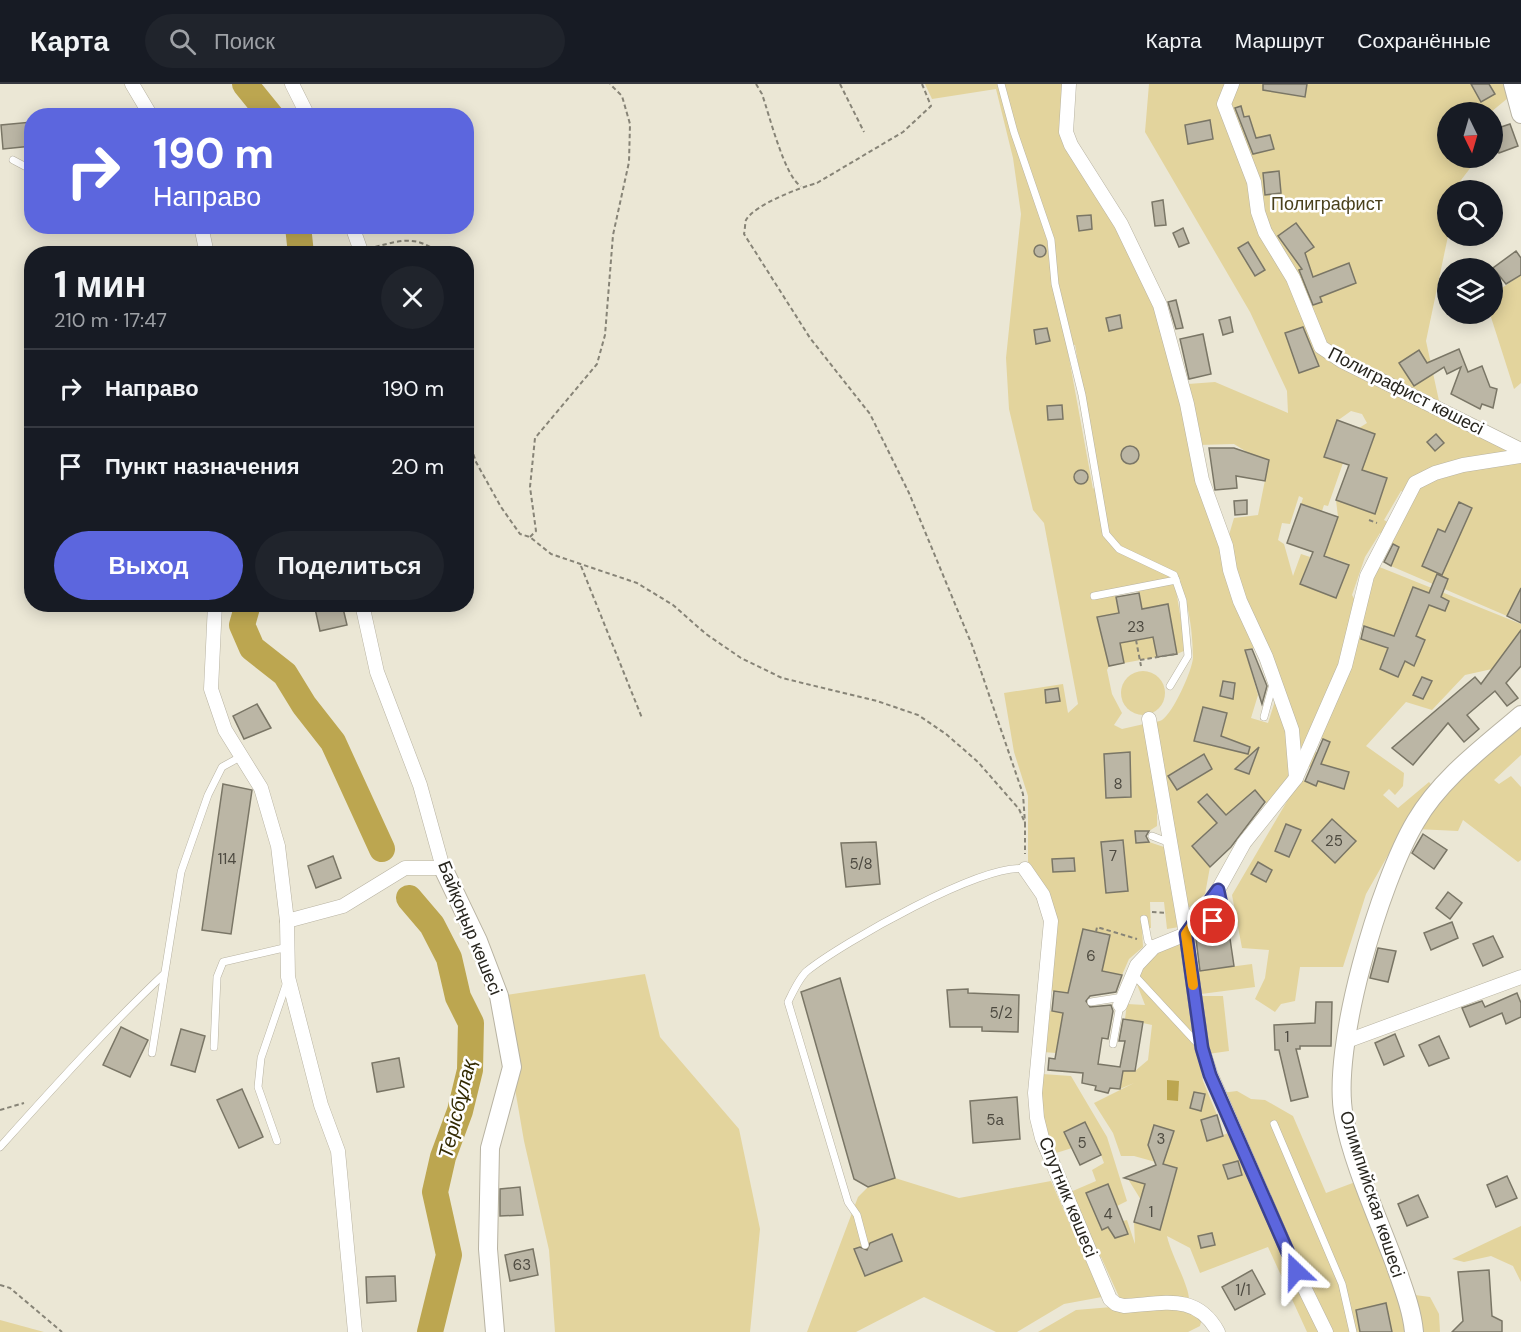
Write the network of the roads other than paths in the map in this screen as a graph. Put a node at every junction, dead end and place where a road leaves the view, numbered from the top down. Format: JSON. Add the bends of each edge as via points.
{"nodes":[{"id":1,"x":132,"y":84,"type":"edge"},
{"id":2,"x":292,"y":84,"type":"edge"},
{"id":3,"x":1001,"y":84,"type":"edge"},
{"id":4,"x":1069,"y":84,"type":"edge"},
{"id":5,"x":1232,"y":84,"type":"edge"},
{"id":6,"x":1513,"y":84,"type":"edge"},
{"id":7,"x":145,"y":108,"type":"edge"},
{"id":8,"x":304,"y":108,"type":"edge"},
{"id":9,"x":1521,"y":114,"type":"edge"},
{"id":10,"x":13,"y":160,"type":"dead end"},
{"id":11,"x":24,"y":166,"type":"edge"},
{"id":12,"x":1521,"y":450,"type":"edge"},
{"id":13,"x":1521,"y":456,"type":"edge"},
{"id":14,"x":1176,"y":580,"type":"junction"},
{"id":15,"x":1094,"y":596,"type":"dead end"},
{"id":16,"x":215,"y":612,"type":"edge"},
{"id":17,"x":364,"y":612,"type":"edge"},
{"id":18,"x":1274,"y":678,"type":"junction"},
{"id":19,"x":1170,"y":686,"type":"dead end"},
{"id":20,"x":1521,"y":715,"type":"edge"},
{"id":21,"x":1264,"y":717,"type":"dead end"},
{"id":22,"x":1149,"y":719,"type":"dead end"},
{"id":23,"x":242,"y":756,"type":"junction"},
{"id":24,"x":1296,"y":778,"type":"junction"},
{"id":25,"x":1152,"y":836,"type":"dead end"},
{"id":26,"x":1170,"y":843,"type":"junction"},
{"id":27,"x":443,"y":868,"type":"junction"},
{"id":28,"x":1025,"y":869,"type":"joint"},
{"id":29,"x":1218,"y":890,"type":"junction"},
{"id":30,"x":1144,"y":919,"type":"road end"},
{"id":31,"x":287,"y":921,"type":"junction"},
{"id":32,"x":1186,"y":934,"type":"junction"},
{"id":33,"x":1201,"y":937,"type":"dead end"},
{"id":34,"x":1151,"y":944,"type":"junction"},
{"id":35,"x":288,"y":947,"type":"junction"},
{"id":36,"x":1133,"y":974,"type":"junction"},
{"id":37,"x":163,"y":975,"type":"junction"},
{"id":38,"x":288,"y":977,"type":"junction"},
{"id":39,"x":1521,"y":977,"type":"edge"},
{"id":40,"x":1121,"y":1000,"type":"junction"},
{"id":41,"x":1092,"y":1002,"type":"dead end"},
{"id":42,"x":1347,"y":1041,"type":"junction"},
{"id":43,"x":1113,"y":1044,"type":"dead end"},
{"id":44,"x":214,"y":1047,"type":"dead end"},
{"id":45,"x":1202,"y":1048,"type":"junction"},
{"id":46,"x":152,"y":1053,"type":"dead end"},
{"id":47,"x":1274,"y":1124,"type":"dead end"},
{"id":48,"x":277,"y":1141,"type":"dead end"},
{"id":49,"x":0,"y":1147,"type":"edge"},
{"id":50,"x":865,"y":1245,"type":"dead end"},
{"id":51,"x":355,"y":1332,"type":"edge"},
{"id":52,"x":495,"y":1332,"type":"edge"},
{"id":53,"x":1218,"y":1332,"type":"edge"},
{"id":54,"x":1326,"y":1332,"type":"edge"},
{"id":55,"x":1353,"y":1332,"type":"edge"},
{"id":56,"x":1414,"y":1332,"type":"edge"}],
"edges":[{"from":1,"to":7,"type":"street"},
{"from":2,"to":8,"type":"street"},
{"from":3,"to":14,"type":"lane","via":[[1052,240],[1055,284],[1082,395],[1106,534],[1119,549],[1174,574]]},
{"from":4,"to":18,"type":"street","via":[[1066,132],[1121,224],[1160,305],[1187,404],[1202,480],[1226,546],[1240,601]]},
{"from":5,"to":12,"type":"street","name":"Полиграфист көшесі","via":[[1224,104],[1254,182],[1258,212],[1265,232],[1293,278],[1321,347]]},
{"from":6,"to":9,"type":"street"},
{"from":10,"to":11,"type":"lane"},
{"from":13,"to":24,"type":"street","via":[[1463,465],[1415,483],[1367,576],[1345,666]]},
{"from":14,"to":15,"type":"lane"},
{"from":14,"to":19,"type":"lane","via":[[1183,601],[1188,656]]},
{"from":16,"to":23,"type":"street","via":[[211,689],[225,730]]},
{"from":17,"to":27,"type":"street","name":"Байқоңыр көшесі","via":[[377,672],[420,785]]},
{"from":18,"to":21,"type":"lane"},
{"from":18,"to":24,"type":"street","via":[[1292,730]]},
{"from":20,"to":42,"type":"street","name":"Олимпийская көшесі","via":[[1453,774],[1416,821],[1380,902],[1351,1010]]},
{"from":22,"to":26,"type":"street"},
{"from":23,"to":31,"type":"street","via":[[261,788],[278,846]]},
{"from":23,"to":37,"type":"lane","via":[[222,767],[196,828],[181,872]]},
{"from":24,"to":29,"type":"street","via":[[1244,843]]},
{"from":25,"to":26,"type":"lane"},
{"from":26,"to":32,"type":"street"},
{"from":27,"to":31,"type":"street","via":[[405,868],[343,906]]},
{"from":27,"to":52,"type":"street","name":"Байқоңыр көшесі","via":[[499,996],[512,1067],[490,1148],[488,1249]]},
{"from":28,"to":50,"type":"lane","via":[[1002,870],[913,906],[805,972],[788,1002],[848,1202],[857,1215]]},
{"from":28,"to":53,"type":"street","name":"Спутник көшесі","via":[[1043,896],[1051,921],[1035,1093],[1042,1138],[1110,1299],[1124,1306],[1188,1305],[1204,1311]]},
{"from":29,"to":32,"type":"street"},
{"from":29,"to":33,"type":"lane","via":[[1221,904]]},
{"from":30,"to":34,"type":"lane"},
{"from":31,"to":35,"type":"street"},
{"from":32,"to":34,"type":"street"},
{"from":32,"to":45,"type":"street"},
{"from":34,"to":36,"type":"street"},
{"from":35,"to":38,"type":"street"},
{"from":35,"to":44,"type":"lane","via":[[224,962],[217,977]]},
{"from":36,"to":40,"type":"street"},
{"from":36,"to":45,"type":"lane"},
{"from":37,"to":46,"type":"lane"},
{"from":37,"to":49,"type":"lane","via":[[102,1033]]},
{"from":38,"to":48,"type":"lane","via":[[261,1058],[258,1087]]},
{"from":38,"to":51,"type":"street","via":[[321,1105],[338,1151]]},
{"from":39,"to":42,"type":"street"},
{"from":40,"to":41,"type":"lane"},
{"from":40,"to":43,"type":"lane"},
{"from":42,"to":56,"type":"street","name":"Олимпийская көшесі","via":[[1341,1083],[1344,1117],[1404,1291]]},
{"from":45,"to":54,"type":"street","via":[[1210,1075]]},
{"from":47,"to":55,"type":"lane","via":[[1342,1284]]}]}
